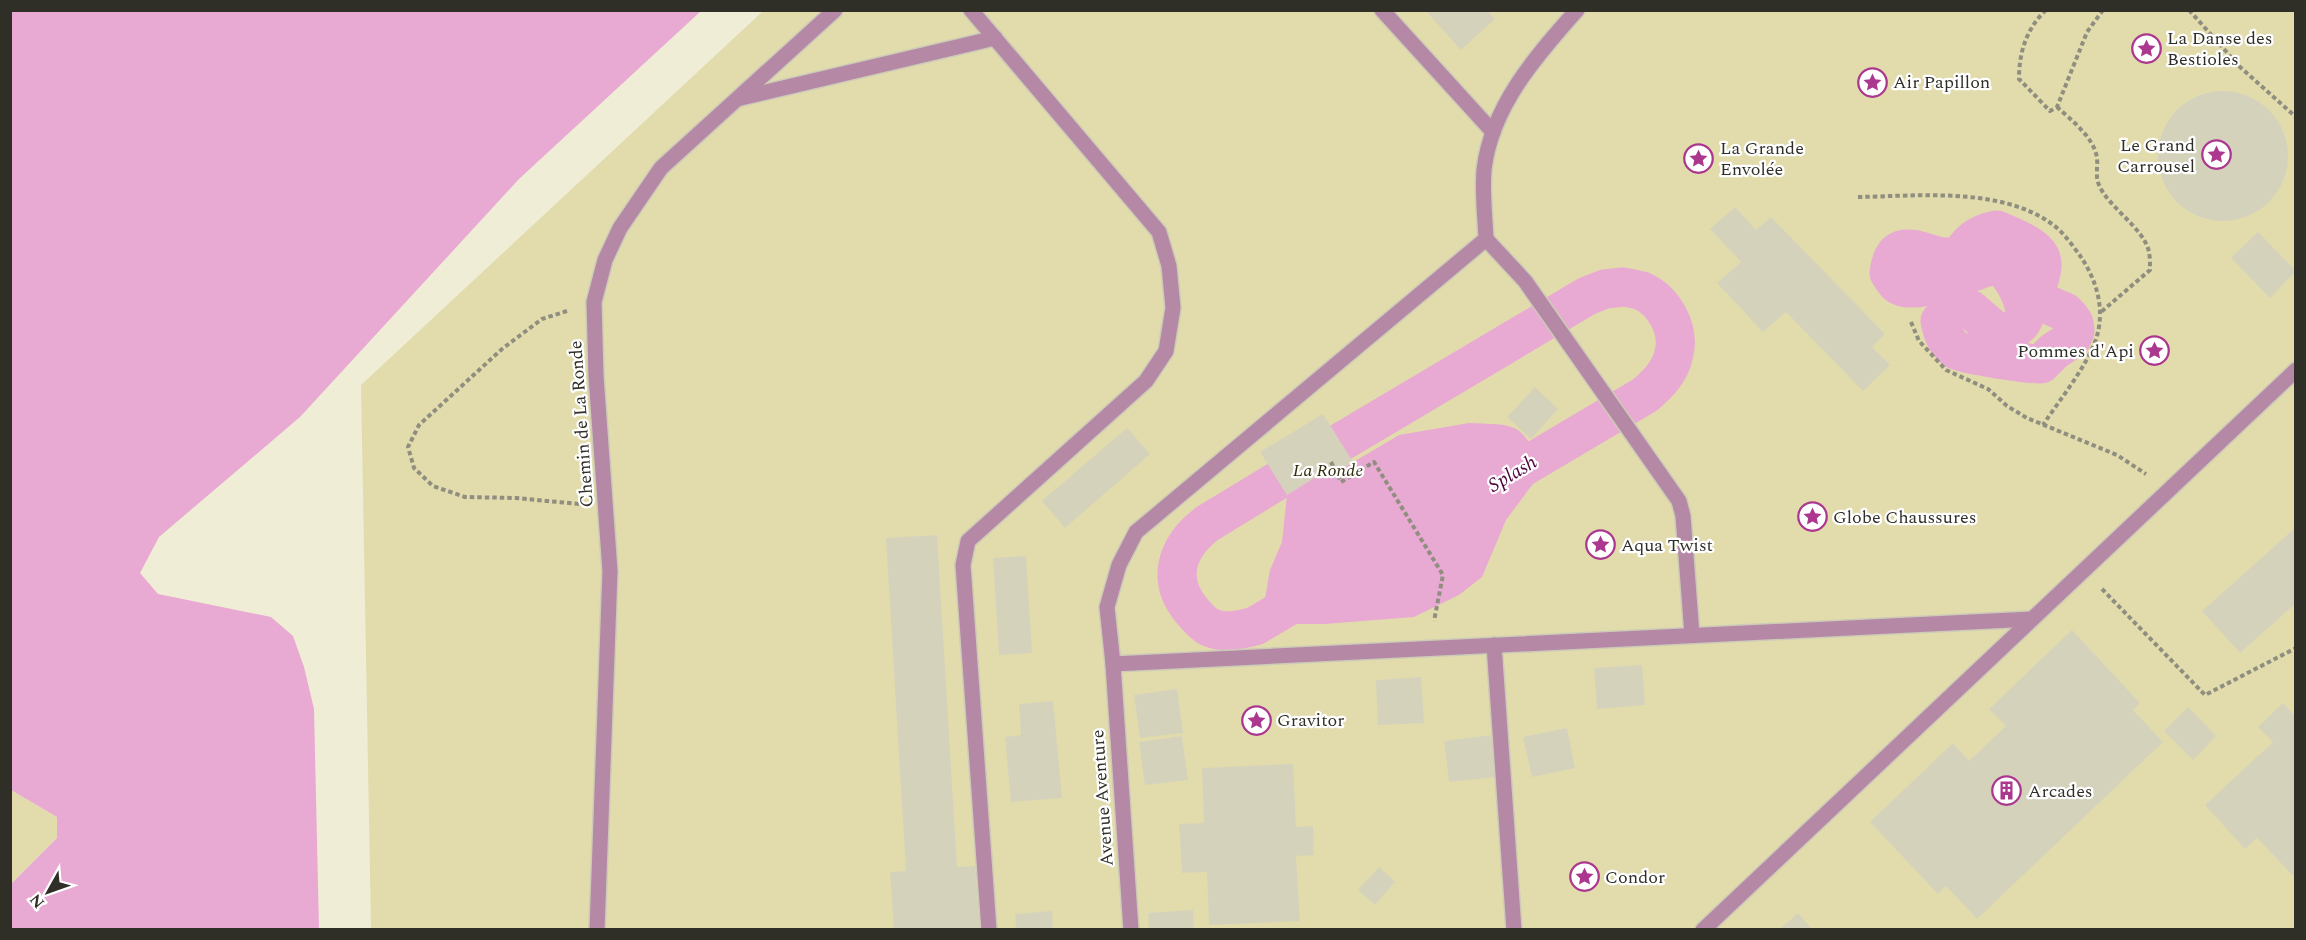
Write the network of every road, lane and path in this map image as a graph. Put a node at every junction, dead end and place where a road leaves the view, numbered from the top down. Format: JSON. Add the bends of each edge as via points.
{"nodes":[{"id":1,"x":835,"y":10,"type":"edge"},
{"id":2,"x":971,"y":10,"type":"edge"},
{"id":3,"x":1382,"y":10,"type":"edge"},
{"id":4,"x":1578,"y":10,"type":"edge"},
{"id":5,"x":2046,"y":10,"type":"edge"},
{"id":6,"x":2188,"y":10,"type":"edge"},
{"id":7,"x":2102,"y":11,"type":"edge"},
{"id":8,"x":995,"y":39,"type":"junction"},
{"id":9,"x":738,"y":99,"type":"junction"},
{"id":10,"x":2057,"y":107,"type":"junction"},
{"id":11,"x":2295,"y":117,"type":"edge"},
{"id":12,"x":1493,"y":132,"type":"junction"},
{"id":13,"x":1858,"y":197,"type":"dead end"},
{"id":14,"x":1486,"y":238,"type":"junction"},
{"id":15,"x":594,"y":302,"type":"junction"},
{"id":16,"x":2100,"y":313,"type":"junction"},
{"id":17,"x":1911,"y":321,"type":"dead end"},
{"id":18,"x":2295,"y":370,"type":"edge"},
{"id":19,"x":2043,"y":425,"type":"junction"},
{"id":20,"x":1331,"y":462,"type":"dead end"},
{"id":21,"x":2169,"y":489,"type":"junction"},
{"id":22,"x":606,"y":507,"type":"junction"},
{"id":23,"x":2099,"y":586,"type":"dead end"},
{"id":24,"x":2032,"y":619,"type":"junction"},
{"id":25,"x":1692,"y":635,"type":"junction"},
{"id":26,"x":1494,"y":645,"type":"junction"},
{"id":27,"x":1429,"y":648,"type":"junction"},
{"id":28,"x":2295,"y":648,"type":"edge"},
{"id":29,"x":1113,"y":664,"type":"junction"},
{"id":30,"x":597,"y":930,"type":"edge"},
{"id":31,"x":989,"y":930,"type":"edge"},
{"id":32,"x":1131,"y":930,"type":"edge"},
{"id":33,"x":1514,"y":930,"type":"edge"},
{"id":34,"x":1703,"y":930,"type":"edge"}],
"edges":[{"from":1,"to":9,"type":"street","name":"Chemin de La Ronde"},
{"from":2,"to":8,"type":"street"},
{"from":3,"to":12,"type":"street"},
{"from":4,"to":12,"type":"street","via":[[1516,85]]},
{"from":5,"to":10,"type":"path","via":[[2025,40],[2019,79],[2050,111]]},
{"from":6,"to":11,"type":"path","via":[[2240,67]]},
{"from":7,"to":10,"type":"path","via":[[2087,32]]},
{"from":8,"to":9,"type":"street"},
{"from":8,"to":31,"type":"street","via":[[1159,232],[1169,266],[1173,308],[1166,351],[1146,381],[968,541],[963,565]]},
{"from":9,"to":15,"type":"street","name":"Chemin de La Ronde","via":[[661,168],[620,228],[604,260]]},
{"from":10,"to":16,"type":"path","via":[[2092,145],[2099,186],[2149,250],[2150,270]]},
{"from":12,"to":14,"type":"street","via":[[1484,170]]},
{"from":13,"to":16,"type":"path","via":[[1966,196],[2004,203],[2036,215],[2057,228],[2090,271],[2099,295]]},
{"from":14,"to":25,"type":"street","via":[[1525,281],[1678,501],[1683,516]]},
{"from":14,"to":29,"type":"street","name":"Avenue Aventure","via":[[1136,532],[1119,565],[1107,607]]},
{"from":15,"to":22,"type":"street","name":"Chemin de La Ronde"},
{"from":15,"to":22,"type":"path","via":[[542,319],[502,349],[419,425],[408,447],[414,468],[433,486],[465,497]]},
{"from":16,"to":19,"type":"path","via":[[2089,354]]},
{"from":17,"to":19,"type":"path","via":[[1918,341],[1946,370],[1988,389],[2007,406]]},
{"from":18,"to":21,"type":"street"},
{"from":19,"to":21,"type":"path","via":[[2117,455]]},
{"from":20,"to":27,"type":"path","via":[[1341,482],[1374,462],[1443,575]]},
{"from":21,"to":24,"type":"street"},
{"from":22,"to":30,"type":"street","name":"Chemin de La Ronde","via":[[610,572]]},
{"from":23,"to":28,"type":"path","via":[[2205,694]]},
{"from":24,"to":25,"type":"street"},
{"from":24,"to":34,"type":"street"},
{"from":25,"to":26,"type":"street"},
{"from":26,"to":27,"type":"street"},
{"from":26,"to":33,"type":"street"},
{"from":27,"to":29,"type":"street"},
{"from":29,"to":32,"type":"street","name":"Avenue Aventure"}]}
